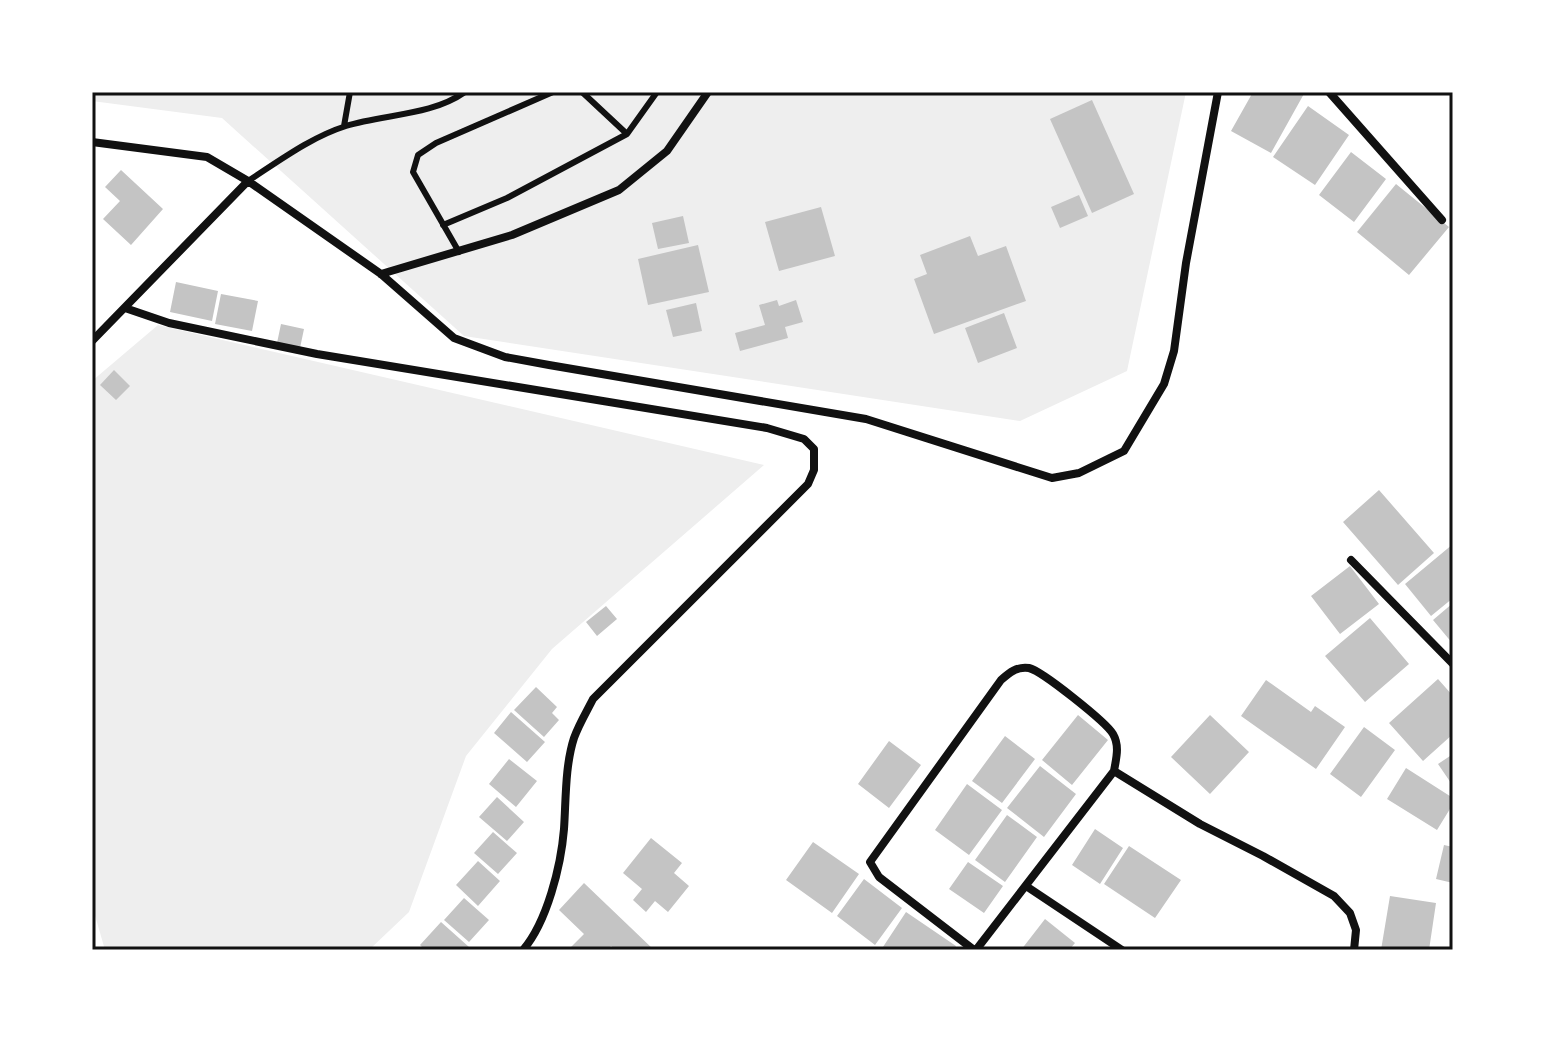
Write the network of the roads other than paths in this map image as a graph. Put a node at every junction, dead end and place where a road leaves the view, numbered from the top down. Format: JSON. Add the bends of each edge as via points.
{"nodes":[{"id":1,"x":350,"y":92,"type":"edge"},
{"id":2,"x":465,"y":92,"type":"edge"},
{"id":3,"x":553,"y":92,"type":"edge"},
{"id":4,"x":582,"y":92,"type":"edge"},
{"id":5,"x":657,"y":92,"type":"edge"},
{"id":6,"x":708,"y":92,"type":"edge"},
{"id":7,"x":1218,"y":92,"type":"edge"},
{"id":8,"x":1329,"y":92,"type":"edge"},
{"id":9,"x":344,"y":126,"type":"junction"},
{"id":10,"x":627,"y":134,"type":"junction"},
{"id":11,"x":92,"y":142,"type":"edge"},
{"id":12,"x":248,"y":181,"type":"junction"},
{"id":13,"x":1442,"y":220,"type":"dead end"},
{"id":14,"x":443,"y":225,"type":"junction"},
{"id":15,"x":459,"y":252,"type":"junction"},
{"id":16,"x":381,"y":274,"type":"junction"},
{"id":17,"x":125,"y":308,"type":"junction"},
{"id":18,"x":92,"y":341,"type":"edge"},
{"id":19,"x":1351,"y":560,"type":"dead end"},
{"id":20,"x":1453,"y":664,"type":"edge"},
{"id":21,"x":1114,"y":771,"type":"junction"},
{"id":22,"x":1026,"y":886,"type":"junction"},
{"id":23,"x":523,"y":950,"type":"edge"},
{"id":24,"x":975,"y":950,"type":"edge"},
{"id":25,"x":1122,"y":950,"type":"edge"},
{"id":26,"x":1354,"y":950,"type":"edge"}],
"edges":[{"from":1,"to":9,"type":"lane"},
{"from":2,"to":9,"type":"lane","via":[[432,106]]},
{"from":3,"to":14,"type":"lane","via":[[418,155],[413,172]]},
{"from":4,"to":10,"type":"lane"},
{"from":5,"to":10,"type":"lane"},
{"from":6,"to":15,"type":"street","via":[[667,151],[619,190]]},
{"from":7,"to":16,"type":"street","via":[[1164,384],[1124,451],[1064,478],[866,419],[505,357],[454,338]]},
{"from":8,"to":13,"type":"street"},
{"from":9,"to":12,"type":"lane","via":[[292,151]]},
{"from":10,"to":14,"type":"lane","via":[[507,198]]},
{"from":11,"to":12,"type":"street","via":[[207,157]]},
{"from":12,"to":16,"type":"street"},
{"from":12,"to":17,"type":"street"},
{"from":14,"to":15,"type":"lane"},
{"from":15,"to":16,"type":"street"},
{"from":17,"to":18,"type":"street"},
{"from":17,"to":23,"type":"street","via":[[169,323],[317,354],[767,428],[804,439],[814,449],[808,484],[593,699],[574,739],[549,900]]},
{"from":19,"to":20,"type":"street"},
{"from":21,"to":22,"type":"street"},
{"from":21,"to":24,"type":"street","via":[[1118,749],[1101,719],[1028,668],[1014,669],[1001,680],[870,862],[879,877]]},
{"from":21,"to":26,"type":"street","via":[[1334,896],[1350,913],[1356,930]]},
{"from":22,"to":24,"type":"street"},
{"from":22,"to":25,"type":"street"}]}
